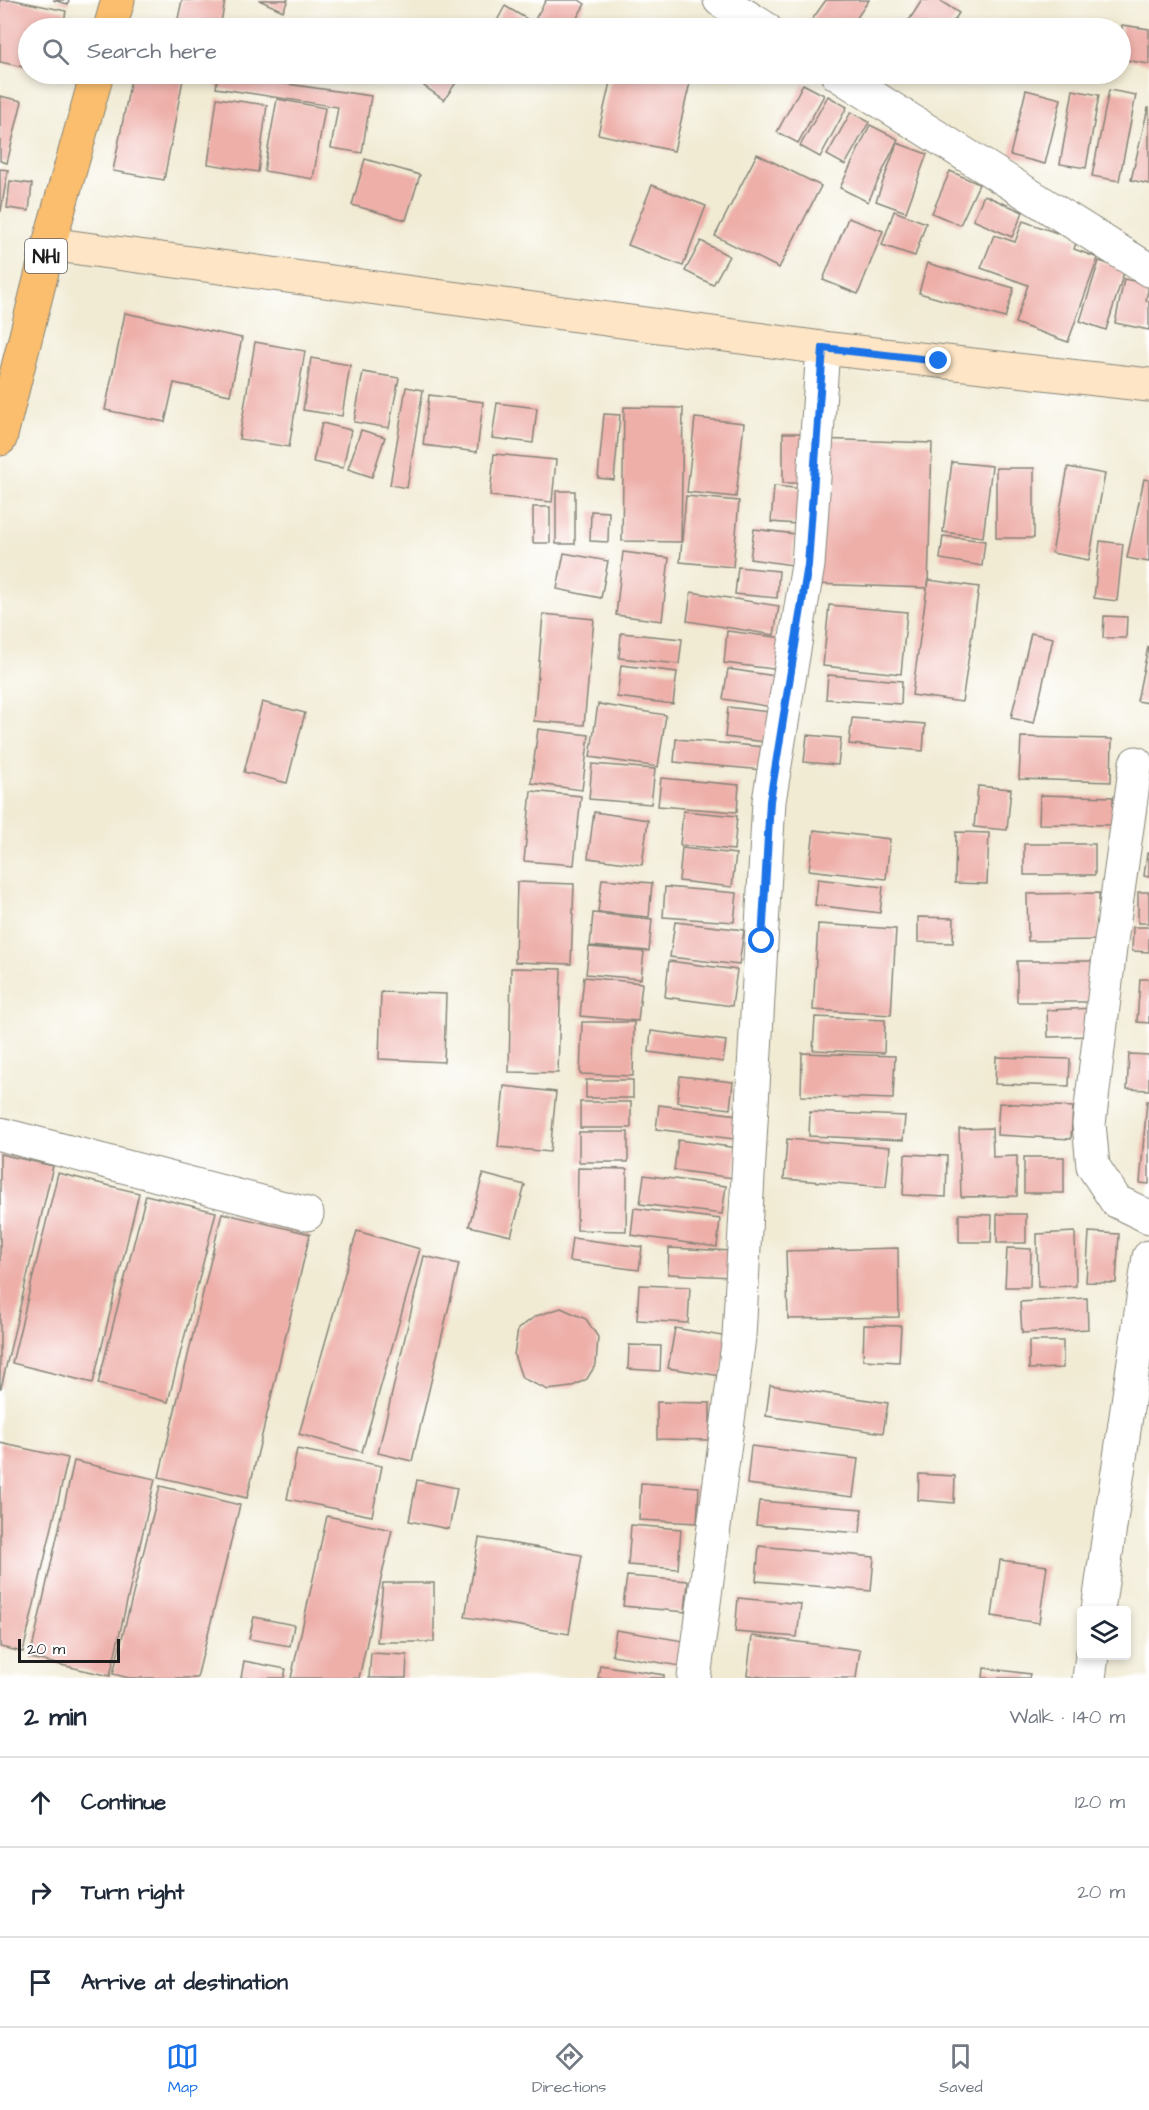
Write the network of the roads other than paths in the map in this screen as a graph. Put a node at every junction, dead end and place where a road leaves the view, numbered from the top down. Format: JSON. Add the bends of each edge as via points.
{"nodes":[{"id":1,"x":118,"y":0,"type":"edge"},
{"id":2,"x":720,"y":0,"type":"edge"},
{"id":3,"x":113,"y":18,"type":"edge"},
{"id":4,"x":749,"y":18,"type":"edge"},
{"id":5,"x":94,"y":84,"type":"edge"},
{"id":6,"x":853,"y":84,"type":"edge"},
{"id":7,"x":49,"y":244,"type":"junction"},
{"id":8,"x":1149,"y":270,"type":"edge"},
{"id":9,"x":823,"y":348,"type":"junction"},
{"id":10,"x":1149,"y":385,"type":"edge"},
{"id":11,"x":0,"y":439,"type":"edge"},
{"id":12,"x":1136,"y":763,"type":"dead end"},
{"id":13,"x":0,"y":1134,"type":"edge"},
{"id":14,"x":307,"y":1214,"type":"dead end"},
{"id":15,"x":1149,"y":1217,"type":"edge"},
{"id":16,"x":1149,"y":1257,"type":"edge"},
{"id":17,"x":1099,"y":1606,"type":"edge"},
{"id":18,"x":1091,"y":1660,"type":"edge"},
{"id":19,"x":694,"y":1678,"type":"edge"},
{"id":20,"x":1089,"y":1678,"type":"edge"}],
"edges":[{"from":1,"to":3,"type":"highway"},
{"from":2,"to":4,"type":"street"},
{"from":5,"to":7,"type":"highway","number":"NH1"},
{"from":6,"to":8,"type":"street"},
{"from":7,"to":9,"type":"main road"},
{"from":7,"to":11,"type":"highway","number":"NH1"},
{"from":9,"to":10,"type":"main road"},
{"from":9,"to":19,"type":"street","via":[[808,565],[770,801],[739,1337]]},
{"from":12,"to":15,"type":"street","via":[[1089,1124],[1093,1166],[1116,1201]]},
{"from":13,"to":14,"type":"street"},
{"from":16,"to":17,"type":"street"},
{"from":18,"to":20,"type":"street"}]}
